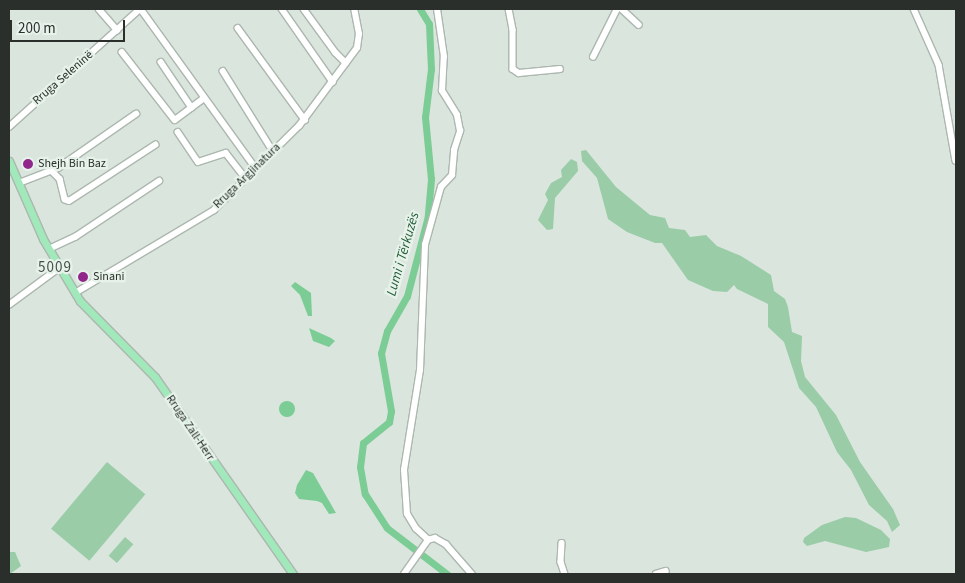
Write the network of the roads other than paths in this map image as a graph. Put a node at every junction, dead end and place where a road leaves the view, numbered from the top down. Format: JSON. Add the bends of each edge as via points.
{"nodes":[{"id":1,"x":99,"y":9,"type":"edge"},
{"id":2,"x":141,"y":9,"type":"edge"},
{"id":3,"x":282,"y":9,"type":"edge"},
{"id":4,"x":304,"y":9,"type":"edge"},
{"id":5,"x":436,"y":9,"type":"edge"},
{"id":6,"x":510,"y":9,"type":"edge"},
{"id":7,"x":617,"y":9,"type":"edge"},
{"id":8,"x":622,"y":9,"type":"edge"},
{"id":9,"x":914,"y":9,"type":"edge"},
{"id":10,"x":356,"y":10,"type":"edge"},
{"id":11,"x":639,"y":25,"type":"dead end"},
{"id":12,"x":238,"y":28,"type":"dead end"},
{"id":13,"x":117,"y":30,"type":"junction"},
{"id":14,"x":122,"y":52,"type":"dead end"},
{"id":15,"x":593,"y":57,"type":"dead end"},
{"id":16,"x":161,"y":62,"type":"dead end"},
{"id":17,"x":346,"y":62,"type":"junction"},
{"id":18,"x":560,"y":69,"type":"dead end"},
{"id":19,"x":222,"y":71,"type":"dead end"},
{"id":20,"x":333,"y":82,"type":"junction"},
{"id":21,"x":204,"y":98,"type":"junction"},
{"id":22,"x":192,"y":108,"type":"junction"},
{"id":23,"x":136,"y":114,"type":"dead end"},
{"id":24,"x":305,"y":120,"type":"junction"},
{"id":25,"x":9,"y":127,"type":"edge"},
{"id":26,"x":178,"y":132,"type":"dead end"},
{"id":27,"x":155,"y":145,"type":"dead end"},
{"id":28,"x":273,"y":151,"type":"junction"},
{"id":29,"x":9,"y":161,"type":"edge"},
{"id":30,"x":956,"y":161,"type":"edge"},
{"id":31,"x":255,"y":167,"type":"junction"},
{"id":32,"x":52,"y":171,"type":"junction"},
{"id":33,"x":245,"y":177,"type":"junction"},
{"id":34,"x":159,"y":181,"type":"dead end"},
{"id":35,"x":18,"y":182,"type":"junction"},
{"id":36,"x":49,"y":250,"type":"junction"},
{"id":37,"x":60,"y":268,"type":"junction"},
{"id":38,"x":75,"y":293,"type":"junction"},
{"id":39,"x":9,"y":304,"type":"edge"},
{"id":40,"x":428,"y":540,"type":"junction"},
{"id":41,"x":562,"y":543,"type":"dead end"},
{"id":42,"x":666,"y":571,"type":"dead end"},
{"id":43,"x":293,"y":574,"type":"edge"},
{"id":44,"x":404,"y":574,"type":"edge"},
{"id":45,"x":472,"y":574,"type":"edge"},
{"id":46,"x":565,"y":574,"type":"edge"},
{"id":47,"x":656,"y":574,"type":"edge"}],
"edges":[{"from":1,"to":13,"type":"street"},
{"from":2,"to":13,"type":"street","name":"Rruga Seleninë"},
{"from":2,"to":21,"type":"street"},
{"from":3,"to":20,"type":"street"},
{"from":4,"to":17,"type":"street","via":[[332,49]]},
{"from":5,"to":40,"type":"street","via":[[444,58],[442,91],[457,115],[460,131],[454,150],[452,175],[441,187],[425,245],[420,370],[404,470],[409,520]]},
{"from":6,"to":18,"type":"street","via":[[513,69],[519,73]]},
{"from":7,"to":15,"type":"street"},
{"from":8,"to":11,"type":"street"},
{"from":9,"to":30,"type":"street","via":[[939,65]]},
{"from":10,"to":17,"type":"street","name":"Rruga Argjinatura","via":[[358,44]]},
{"from":12,"to":24,"type":"street"},
{"from":13,"to":25,"type":"street","name":"Rruga Seleninë"},
{"from":14,"to":22,"type":"street","via":[[173,119],[178,119]]},
{"from":16,"to":22,"type":"street"},
{"from":17,"to":20,"type":"street","name":"Rruga Argjinatura"},
{"from":19,"to":28,"type":"street"},
{"from":20,"to":24,"type":"street","name":"Rruga Argjinatura"},
{"from":21,"to":22,"type":"street"},
{"from":21,"to":31,"type":"street"},
{"from":23,"to":32,"type":"street"},
{"from":24,"to":28,"type":"street","name":"Rruga Argjinatura"},
{"from":26,"to":33,"type":"street","via":[[198,162],[226,153]]},
{"from":27,"to":32,"type":"street","via":[[70,201],[65,198],[60,179]]},
{"from":28,"to":31,"type":"street","name":"Rruga Argjinatura"},
{"from":29,"to":35,"type":"main road","name":"Rruga Zall-Herr"},
{"from":31,"to":33,"type":"street","name":"Rruga Argjinatura"},
{"from":32,"to":35,"type":"street"},
{"from":33,"to":38,"type":"street","name":"Rruga Argjinatura","via":[[229,197],[201,219]]},
{"from":34,"to":36,"type":"street","via":[[75,237]]},
{"from":35,"to":36,"type":"main road","name":"Rruga Zall-Herr"},
{"from":36,"to":37,"type":"main road","name":"Rruga Zall-Herr"},
{"from":37,"to":38,"type":"main road","name":"Rruga Zall-Herr"},
{"from":37,"to":39,"type":"street"},
{"from":38,"to":43,"type":"main road","name":"Rruga Zall-Herr","via":[[89,313],[155,377]]},
{"from":40,"to":44,"type":"street"},
{"from":40,"to":45,"type":"street","via":[[436,538],[446,544]]},
{"from":41,"to":46,"type":"street","via":[[561,562]]},
{"from":42,"to":47,"type":"street"}]}
